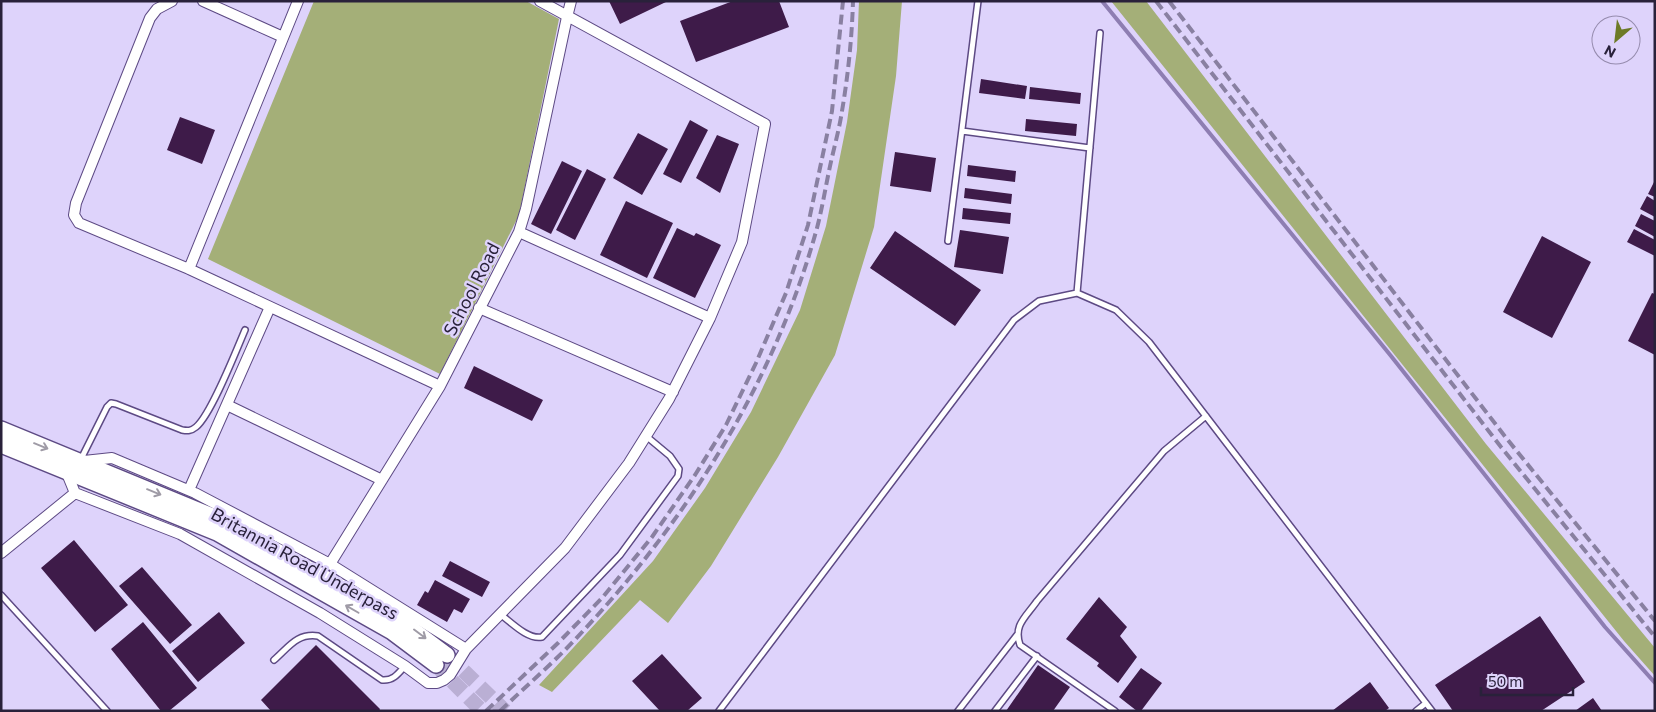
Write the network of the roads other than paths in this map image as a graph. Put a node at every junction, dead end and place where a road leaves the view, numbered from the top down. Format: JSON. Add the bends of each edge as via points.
{"nodes":[{"id":1,"x":172,"y":1,"type":"edge"},
{"id":2,"x":203,"y":1,"type":"edge"},
{"id":3,"x":298,"y":1,"type":"edge"},
{"id":4,"x":540,"y":1,"type":"edge"},
{"id":5,"x":572,"y":1,"type":"edge"},
{"id":6,"x":978,"y":1,"type":"edge"},
{"id":7,"x":567,"y":17,"type":"junction"},
{"id":8,"x":1100,"y":33,"type":"dead end"},
{"id":9,"x":283,"y":37,"type":"junction"},
{"id":10,"x":962,"y":131,"type":"junction"},
{"id":11,"x":1090,"y":148,"type":"junction"},
{"id":12,"x":519,"y":232,"type":"junction"},
{"id":13,"x":948,"y":241,"type":"dead end"},
{"id":14,"x":188,"y":268,"type":"junction"},
{"id":15,"x":1077,"y":293,"type":"junction"},
{"id":16,"x":270,"y":307,"type":"junction"},
{"id":17,"x":479,"y":308,"type":"junction"},
{"id":18,"x":710,"y":318,"type":"junction"},
{"id":19,"x":245,"y":330,"type":"dead end"},
{"id":20,"x":440,"y":386,"type":"junction"},
{"id":21,"x":673,"y":392,"type":"junction"},
{"id":22,"x":227,"y":405,"type":"junction"},
{"id":23,"x":1206,"y":416,"type":"junction"},
{"id":24,"x":1,"y":429,"type":"edge"},
{"id":25,"x":646,"y":436,"type":"junction"},
{"id":26,"x":1,"y":445,"type":"edge"},
{"id":27,"x":80,"y":462,"type":"junction"},
{"id":28,"x":66,"y":471,"type":"junction"},
{"id":29,"x":382,"y":480,"type":"junction"},
{"id":30,"x":189,"y":490,"type":"junction"},
{"id":31,"x":75,"y":492,"type":"junction"},
{"id":32,"x":1,"y":553,"type":"edge"},
{"id":33,"x":330,"y":564,"type":"junction"},
{"id":34,"x":1,"y":595,"type":"edge"},
{"id":35,"x":500,"y":614,"type":"junction"},
{"id":36,"x":1016,"y":635,"type":"junction"},
{"id":37,"x":466,"y":649,"type":"junction"},
{"id":38,"x":1037,"y":656,"type":"junction"},
{"id":39,"x":274,"y":660,"type":"dead end"},
{"id":40,"x":405,"y":666,"type":"junction"},
{"id":41,"x":1426,"y":703,"type":"junction"},
{"id":42,"x":997,"y":710,"type":"edge"},
{"id":43,"x":107,"y":711,"type":"edge"},
{"id":44,"x":719,"y":711,"type":"edge"},
{"id":45,"x":958,"y":711,"type":"edge"},
{"id":46,"x":1115,"y":711,"type":"edge"},
{"id":47,"x":1416,"y":711,"type":"edge"},
{"id":48,"x":1432,"y":711,"type":"edge"}],
"edges":[{"from":1,"to":14,"type":"street","via":[[150,18],[76,202],[74,215],[79,222]]},
{"from":2,"to":9,"type":"street"},
{"from":3,"to":9,"type":"street"},
{"from":4,"to":7,"type":"street"},
{"from":5,"to":7,"type":"street","name":"School Road"},
{"from":6,"to":10,"type":"lane"},
{"from":7,"to":12,"type":"street","name":"School Road"},
{"from":7,"to":18,"type":"street","via":[[765,124],[742,242]]},
{"from":8,"to":11,"type":"lane"},
{"from":9,"to":14,"type":"street"},
{"from":10,"to":11,"type":"lane"},
{"from":10,"to":13,"type":"lane"},
{"from":11,"to":15,"type":"lane"},
{"from":12,"to":17,"type":"street","name":"School Road"},
{"from":12,"to":18,"type":"street"},
{"from":14,"to":16,"type":"street"},
{"from":15,"to":23,"type":"lane","via":[[1116,310],[1149,342]]},
{"from":15,"to":44,"type":"lane","via":[[1039,301],[1014,320]]},
{"from":16,"to":20,"type":"street"},
{"from":16,"to":22,"type":"street"},
{"from":17,"to":20,"type":"street","name":"School Road"},
{"from":17,"to":21,"type":"street"},
{"from":18,"to":21,"type":"street"},
{"from":19,"to":27,"type":"lane","via":[[208,410],[194,429],[182,430],[111,403]]},
{"from":20,"to":29,"type":"street","name":"School Road"},
{"from":21,"to":25,"type":"street"},
{"from":22,"to":29,"type":"street"},
{"from":22,"to":30,"type":"street"},
{"from":23,"to":36,"type":"lane","via":[[1164,450],[1037,601]]},
{"from":23,"to":41,"type":"lane"},
{"from":24,"to":27,"type":"main road","name":"Britannia Road Underpass","one_way":true},
{"from":25,"to":35,"type":"street","via":[[565,548]]},
{"from":25,"to":35,"type":"lane","via":[[670,456],[679,469],[678,476],[620,555],[542,638],[531,636]]},
{"from":26,"to":28,"type":"main road","name":"Britannia Road Underpass"},
{"from":27,"to":28,"type":"main road","name":"Britannia Road Underpass","one_way":true,"via":[[222,520],[400,620],[442,660],[217,532]]},
{"from":27,"to":30,"type":"street","via":[[112,458]]},
{"from":28,"to":31,"type":"street"},
{"from":29,"to":33,"type":"street","name":"School Road"},
{"from":30,"to":33,"type":"street"},
{"from":31,"to":32,"type":"street"},
{"from":31,"to":40,"type":"street","via":[[180,534]]},
{"from":33,"to":37,"type":"street"},
{"from":34,"to":43,"type":"lane"},
{"from":35,"to":37,"type":"street"},
{"from":36,"to":38,"type":"lane","via":[[1020,645]]},
{"from":36,"to":45,"type":"lane"},
{"from":37,"to":40,"type":"street","via":[[450,675],[437,683],[428,683]]},
{"from":38,"to":42,"type":"lane"},
{"from":38,"to":46,"type":"lane"},
{"from":39,"to":40,"type":"lane","via":[[298,638],[308,635],[318,636],[382,680],[395,677]]},
{"from":41,"to":47,"type":"lane"},
{"from":41,"to":48,"type":"lane"}]}
